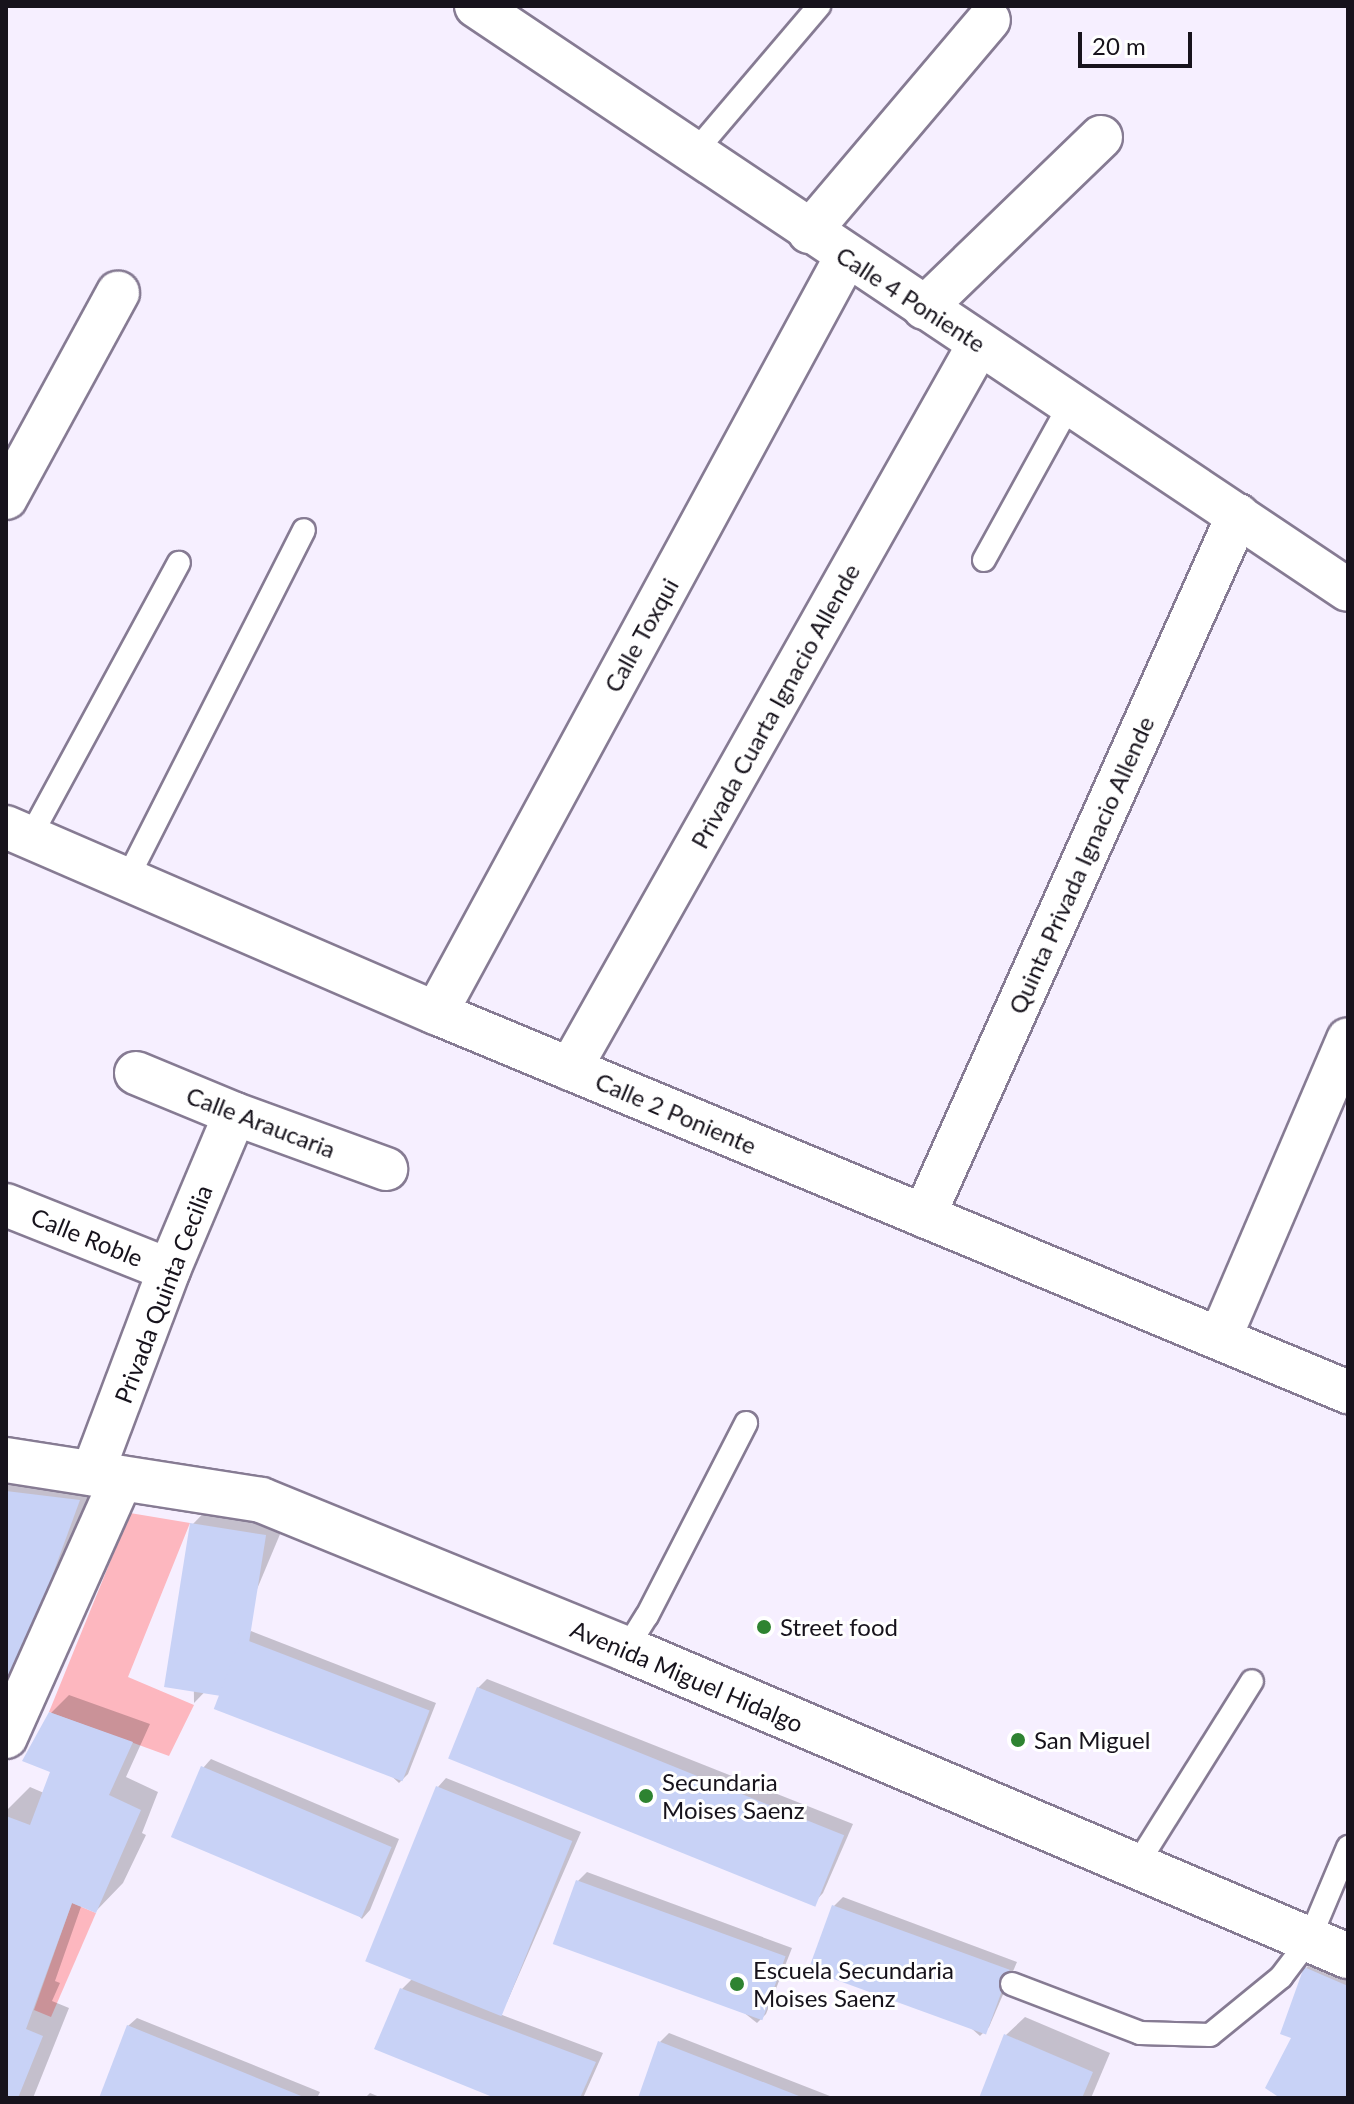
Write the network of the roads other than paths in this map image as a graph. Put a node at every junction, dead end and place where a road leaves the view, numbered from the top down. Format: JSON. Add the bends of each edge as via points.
{"nodes":[{"id":1,"x":476,"y":6,"type":"edge"},
{"id":2,"x":819,"y":6,"type":"edge"},
{"id":3,"x":989,"y":20,"type":"dead end"},
{"id":4,"x":1101,"y":137,"type":"dead end"},
{"id":5,"x":694,"y":153,"type":"junction"},
{"id":6,"x":809,"y":232,"type":"junction"},
{"id":7,"x":846,"y":257,"type":"junction"},
{"id":8,"x":118,"y":293,"type":"dead end"},
{"id":9,"x":924,"y":308,"type":"junction"},
{"id":10,"x":979,"y":344,"type":"junction"},
{"id":11,"x":1070,"y":404,"type":"junction"},
{"id":12,"x":6,"y":498,"type":"edge"},
{"id":13,"x":1238,"y":515,"type":"junction"},
{"id":14,"x":304,"y":530,"type":"dead end"},
{"id":15,"x":984,"y":560,"type":"dead end"},
{"id":16,"x":179,"y":563,"type":"dead end"},
{"id":17,"x":1348,"y":590,"type":"edge"},
{"id":18,"x":18,"y":832,"type":"edge"},
{"id":19,"x":127,"y":879,"type":"junction"},
{"id":20,"x":436,"y":1013,"type":"junction"},
{"id":21,"x":1348,"y":1039,"type":"edge"},
{"id":22,"x":570,"y":1069,"type":"junction"},
{"id":23,"x":136,"y":1073,"type":"dead end"},
{"id":24,"x":235,"y":1114,"type":"junction"},
{"id":25,"x":386,"y":1169,"type":"dead end"},
{"id":26,"x":6,"y":1205,"type":"edge"},
{"id":27,"x":924,"y":1216,"type":"junction"},
{"id":28,"x":169,"y":1270,"type":"junction"},
{"id":29,"x":1220,"y":1338,"type":"junction"},
{"id":30,"x":1348,"y":1392,"type":"edge"},
{"id":31,"x":746,"y":1423,"type":"dead end"},
{"id":32,"x":6,"y":1460,"type":"edge"},
{"id":33,"x":107,"y":1476,"type":"junction"},
{"id":34,"x":626,"y":1649,"type":"junction"},
{"id":35,"x":1252,"y":1681,"type":"dead end"},
{"id":36,"x":6,"y":1737,"type":"edge"},
{"id":37,"x":1348,"y":1847,"type":"edge"},
{"id":38,"x":1136,"y":1866,"type":"junction"},
{"id":39,"x":1329,"y":1948,"type":"edge"},
{"id":40,"x":1012,"y":1984,"type":"dead end"}],
"edges":[{"from":1,"to":5,"type":"street","name":"Calle 4 Poniente"},
{"from":2,"to":5,"type":"lane"},
{"from":3,"to":6,"type":"street"},
{"from":4,"to":9,"type":"street"},
{"from":5,"to":6,"type":"street","name":"Calle 4 Poniente"},
{"from":6,"to":7,"type":"street","name":"Calle 4 Poniente"},
{"from":7,"to":9,"type":"street","name":"Calle 4 Poniente"},
{"from":7,"to":20,"type":"street","name":"Calle Toxqui"},
{"from":8,"to":12,"type":"street"},
{"from":9,"to":10,"type":"street","name":"Calle 4 Poniente"},
{"from":10,"to":11,"type":"street","name":"Calle 4 Poniente"},
{"from":10,"to":22,"type":"street","name":"Privada Cuarta Ignacio Allende"},
{"from":11,"to":13,"type":"street","name":"Calle 4 Poniente"},
{"from":11,"to":15,"type":"lane"},
{"from":13,"to":17,"type":"street","name":"Calle 4 Poniente"},
{"from":13,"to":27,"type":"street","name":"Quinta Privada Ignacio Allende"},
{"from":14,"to":19,"type":"lane"},
{"from":16,"to":18,"type":"lane"},
{"from":18,"to":19,"type":"street","name":"Calle 2 Poniente"},
{"from":19,"to":20,"type":"street","name":"Calle 2 Poniente"},
{"from":20,"to":22,"type":"street","name":"Calle 2 Poniente"},
{"from":21,"to":29,"type":"street"},
{"from":22,"to":27,"type":"street","name":"Calle 2 Poniente"},
{"from":23,"to":24,"type":"street","name":"Calle Araucaria"},
{"from":24,"to":25,"type":"street","name":"Calle Araucaria"},
{"from":24,"to":28,"type":"street","name":"Privada Quinta Cecilia"},
{"from":26,"to":28,"type":"street","name":"Calle Roble"},
{"from":27,"to":29,"type":"street","name":"Calle 2 Poniente"},
{"from":28,"to":33,"type":"street","name":"Privada Quinta Cecilia"},
{"from":29,"to":30,"type":"street","name":"Calle 2 Poniente"},
{"from":31,"to":34,"type":"lane"},
{"from":32,"to":33,"type":"street","name":"Avenida Miguel Hidalgo"},
{"from":33,"to":34,"type":"street","name":"Avenida Miguel Hidalgo","via":[[261,1500]]},
{"from":33,"to":36,"type":"street","name":"Privada Quinta Cecilia"},
{"from":34,"to":38,"type":"street","name":"Avenida Miguel Hidalgo"},
{"from":35,"to":38,"type":"lane"},
{"from":37,"to":39,"type":"lane"},
{"from":38,"to":39,"type":"street","name":"Avenida Miguel Hidalgo"},
{"from":39,"to":40,"type":"lane","via":[[1281,1977],[1210,2035],[1140,2033]]}]}
